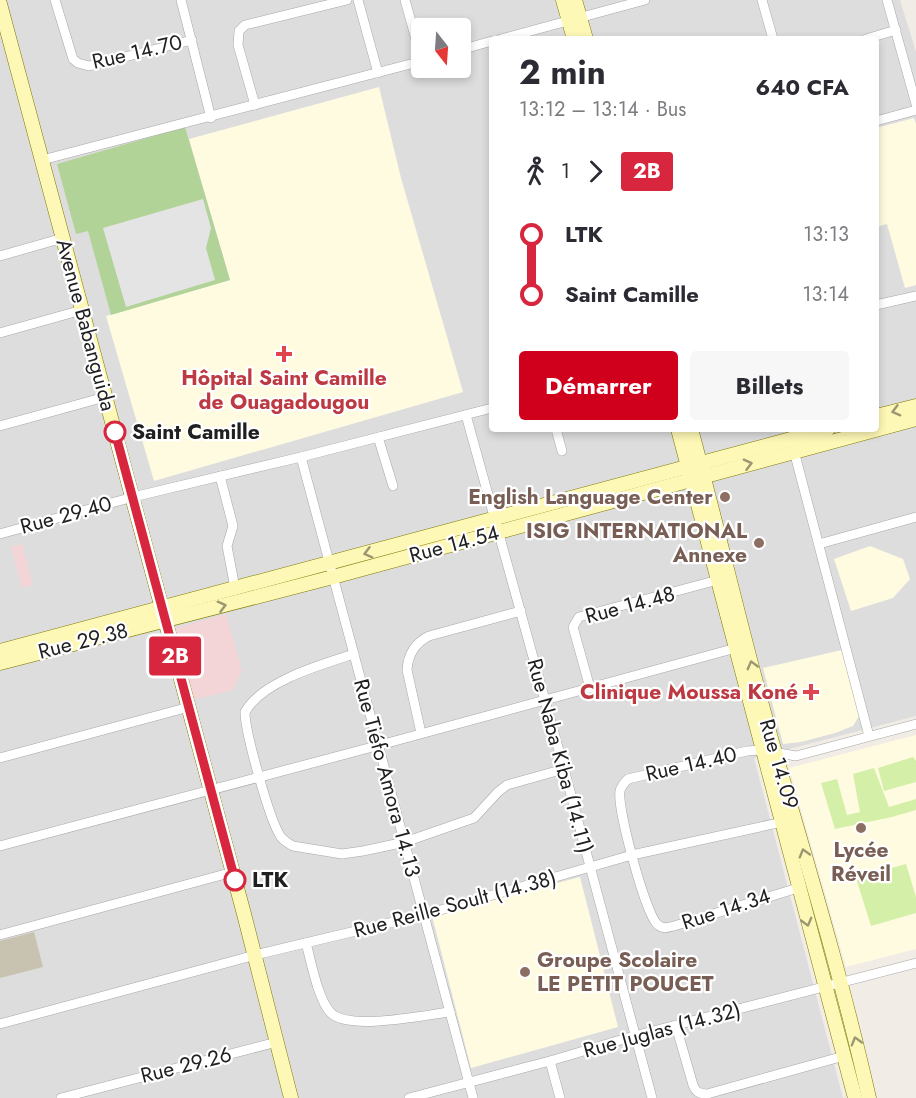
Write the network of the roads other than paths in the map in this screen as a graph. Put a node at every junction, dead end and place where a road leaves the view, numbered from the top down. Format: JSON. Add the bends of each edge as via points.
{"nodes":[{"id":1,"x":55,"y":0,"type":"edge"},
{"id":2,"x":181,"y":0,"type":"edge"},
{"id":3,"x":347,"y":0,"type":"edge"},
{"id":4,"x":358,"y":0,"type":"edge"},
{"id":5,"x":405,"y":0,"type":"edge"},
{"id":6,"x":563,"y":0,"type":"edge"},
{"id":7,"x":575,"y":0,"type":"edge"},
{"id":8,"x":645,"y":0,"type":"edge"},
{"id":9,"x":762,"y":0,"type":"edge"},
{"id":10,"x":887,"y":0,"type":"edge"},
{"id":11,"x":0,"y":4,"type":"edge"},
{"id":12,"x":574,"y":18,"type":"junction"},
{"id":13,"x":411,"y":22,"type":"edge"},
{"id":14,"x":3,"y":28,"type":"edge"},
{"id":15,"x":896,"y":30,"type":"junction"},
{"id":16,"x":511,"y":36,"type":"edge"},
{"id":17,"x":574,"y":36,"type":"edge"},
{"id":18,"x":584,"y":36,"type":"edge"},
{"id":19,"x":771,"y":36,"type":"edge"},
{"id":20,"x":876,"y":36,"type":"edge"},
{"id":21,"x":192,"y":40,"type":"junction"},
{"id":22,"x":489,"y":42,"type":"edge"},
{"id":23,"x":471,"y":47,"type":"edge"},
{"id":24,"x":411,"y":64,"type":"edge"},
{"id":25,"x":378,"y":73,"type":"junction"},
{"id":26,"x":916,"y":104,"type":"edge"},
{"id":27,"x":255,"y":105,"type":"junction"},
{"id":28,"x":916,"y":110,"type":"edge"},
{"id":29,"x":211,"y":118,"type":"junction"},
{"id":30,"x":879,"y":120,"type":"edge"},
{"id":31,"x":42,"y":160,"type":"junction"},
{"id":32,"x":63,"y":238,"type":"junction"},
{"id":33,"x":0,"y":256,"type":"edge"},
{"id":34,"x":916,"y":296,"type":"edge"},
{"id":35,"x":879,"y":304,"type":"edge"},
{"id":36,"x":82,"y":310,"type":"junction"},
{"id":37,"x":0,"y":333,"type":"edge"},
{"id":38,"x":105,"y":397,"type":"junction"},
{"id":39,"x":916,"y":406,"type":"edge"},
{"id":40,"x":489,"y":409,"type":"edge"},
{"id":41,"x":466,"y":415,"type":"junction"},
{"id":42,"x":879,"y":415,"type":"edge"},
{"id":43,"x":916,"y":419,"type":"edge"},
{"id":44,"x":0,"y":426,"type":"edge"},
{"id":45,"x":879,"y":429,"type":"edge"},
{"id":46,"x":557,"y":432,"type":"edge"},
{"id":47,"x":679,"y":432,"type":"edge"},
{"id":48,"x":691,"y":432,"type":"edge"},
{"id":49,"x":819,"y":432,"type":"edge"},
{"id":50,"x":868,"y":432,"type":"edge"},
{"id":51,"x":378,"y":437,"type":"junction"},
{"id":52,"x":562,"y":451,"type":"dead end"},
{"id":53,"x":794,"y":452,"type":"junction"},
{"id":54,"x":302,"y":457,"type":"junction"},
{"id":55,"x":696,"y":471,"type":"junction"},
{"id":56,"x":220,"y":476,"type":"junction"},
{"id":57,"x":393,"y":486,"type":"dead end"},
{"id":58,"x":133,"y":497,"type":"junction"},
{"id":59,"x":916,"y":517,"type":"edge"},
{"id":60,"x":497,"y":525,"type":"junction"},
{"id":61,"x":0,"y":534,"type":"edge"},
{"id":62,"x":819,"y":544,"type":"junction"},
{"id":63,"x":330,"y":563,"type":"junction"},
{"id":64,"x":333,"y":577,"type":"junction"},
{"id":65,"x":718,"y":580,"type":"junction"},
{"id":66,"x":235,"y":588,"type":"junction"},
{"id":67,"x":521,"y":610,"type":"junction"},
{"id":68,"x":164,"y":614,"type":"junction"},
{"id":69,"x":736,"y":648,"type":"junction"},
{"id":70,"x":0,"y":651,"type":"edge"},
{"id":71,"x":354,"y":654,"type":"junction"},
{"id":72,"x":0,"y":663,"type":"edge"},
{"id":73,"x":590,"y":688,"type":"junction"},
{"id":74,"x":545,"y":700,"type":"junction"},
{"id":75,"x":189,"y":707,"type":"junction"},
{"id":76,"x":916,"y":724,"type":"edge"},
{"id":77,"x":422,"y":733,"type":"junction"},
{"id":78,"x":869,"y":736,"type":"junction"},
{"id":79,"x":380,"y":745,"type":"junction"},
{"id":80,"x":769,"y":751,"type":"junction"},
{"id":81,"x":0,"y":758,"type":"edge"},
{"id":82,"x":564,"y":769,"type":"junction"},
{"id":83,"x":260,"y":777,"type":"junction"},
{"id":84,"x":211,"y":790,"type":"junction"},
{"id":85,"x":788,"y":821,"type":"junction"},
{"id":86,"x":405,"y":842,"type":"junction"},
{"id":87,"x":0,"y":846,"type":"edge"},
{"id":88,"x":632,"y":855,"type":"junction"},
{"id":89,"x":590,"y":866,"type":"junction"},
{"id":90,"x":233,"y":872,"type":"junction"},
{"id":91,"x":798,"y":888,"type":"junction"},
{"id":92,"x":423,"y":915,"type":"junction"},
{"id":93,"x":0,"y":934,"type":"edge"},
{"id":94,"x":306,"y":943,"type":"junction"},
{"id":95,"x":255,"y":955,"type":"junction"},
{"id":96,"x":916,"y":963,"type":"edge"},
{"id":97,"x":840,"y":983,"type":"junction"},
{"id":98,"x":825,"y":988,"type":"junction"},
{"id":99,"x":450,"y":1012,"type":"junction"},
{"id":100,"x":0,"y":1024,"type":"edge"},
{"id":101,"x":676,"y":1026,"type":"junction"},
{"id":102,"x":634,"y":1036,"type":"junction"},
{"id":103,"x":277,"y":1042,"type":"junction"},
{"id":104,"x":844,"y":1056,"type":"junction"},
{"id":105,"x":550,"y":1061,"type":"junction"},
{"id":106,"x":469,"y":1083,"type":"junction"},
{"id":107,"x":61,"y":1098,"type":"edge"},
{"id":108,"x":291,"y":1098,"type":"edge"},
{"id":109,"x":409,"y":1098,"type":"edge"},
{"id":110,"x":473,"y":1098,"type":"edge"},
{"id":111,"x":560,"y":1098,"type":"edge"},
{"id":112,"x":652,"y":1098,"type":"edge"},
{"id":113,"x":855,"y":1098,"type":"edge"},
{"id":114,"x":869,"y":1098,"type":"edge"}],
"edges":[{"from":1,"to":21,"type":"street","name":"Rue 14.70","via":[[73,58],[83,65]]},
{"from":2,"to":21,"type":"street"},
{"from":3,"to":27,"type":"street","via":[[245,25],[239,31],[238,45]]},
{"from":4,"to":25,"type":"street"},
{"from":5,"to":13,"type":"street"},
{"from":6,"to":12,"type":"street"},
{"from":7,"to":12,"type":"street"},
{"from":8,"to":12,"type":"street"},
{"from":9,"to":19,"type":"street"},
{"from":10,"to":15,"type":"street"},
{"from":11,"to":14,"type":"street","name":"Avenue Babanguida"},
{"from":12,"to":16,"type":"street"},
{"from":12,"to":17,"type":"street"},
{"from":12,"to":18,"type":"street"},
{"from":14,"to":31,"type":"street","name":"Avenue Babanguida"},
{"from":15,"to":20,"type":"street"},
{"from":15,"to":26,"type":"street"},
{"from":21,"to":29,"type":"street"},
{"from":22,"to":23,"type":"street"},
{"from":24,"to":25,"type":"street"},
{"from":25,"to":27,"type":"street"},
{"from":27,"to":29,"type":"street"},
{"from":28,"to":30,"type":"street"},
{"from":29,"to":31,"type":"street"},
{"from":31,"to":32,"type":"street","name":"Avenue Babanguida"},
{"from":32,"to":33,"type":"street"},
{"from":32,"to":36,"type":"street","name":"Avenue Babanguida"},
{"from":34,"to":35,"type":"street"},
{"from":36,"to":37,"type":"street"},
{"from":36,"to":38,"type":"street","name":"Avenue Babanguida"},
{"from":38,"to":44,"type":"street"},
{"from":38,"to":58,"type":"street","name":"Avenue Babanguida"},
{"from":39,"to":42,"type":"street","one_way":true},
{"from":40,"to":41,"type":"street","name":"Rue 29.40"},
{"from":41,"to":51,"type":"street","name":"Rue 29.40"},
{"from":41,"to":60,"type":"street","name":"Rue Naba Kiba (14.11)"},
{"from":43,"to":45,"type":"street","name":"Rue 14.54"},
{"from":46,"to":52,"type":"street"},
{"from":47,"to":55,"type":"street","name":"Rue 14.09"},
{"from":48,"to":55,"type":"street","name":"Rue 14.09"},
{"from":49,"to":55,"type":"street"},
{"from":50,"to":53,"type":"street","name":"Rue 14.54"},
{"from":51,"to":54,"type":"street","name":"Rue 29.40"},
{"from":51,"to":57,"type":"street"},
{"from":55,"to":53,"type":"street","name":"Rue 14.54","one_way":true},
{"from":53,"to":62,"type":"street"},
{"from":54,"to":56,"type":"street","name":"Rue 29.40"},
{"from":54,"to":63,"type":"street","name":"Rue Tiéfo Amora 14.13"},
{"from":55,"to":60,"type":"street","name":"Rue 14.54"},
{"from":55,"to":65,"type":"street","name":"Rue 14.09"},
{"from":80,"to":55,"type":"street","name":"Rue 14.09","one_way":true},
{"from":56,"to":58,"type":"street","name":"Rue 29.40"},
{"from":56,"to":66,"type":"street","via":[[233,526],[227,546]]},
{"from":58,"to":61,"type":"street","name":"Rue 29.40"},
{"from":58,"to":68,"type":"street","name":"Avenue Babanguida"},
{"from":59,"to":62,"type":"street"},
{"from":60,"to":63,"type":"street","one_way":true},
{"from":60,"to":64,"type":"street","name":"Rue 14.54"},
{"from":60,"to":67,"type":"street","name":"Rue Naba Kiba (14.11)"},
{"from":62,"to":78,"type":"street"},
{"from":63,"to":64,"type":"street","name":"Rue Tiéfo Amora 14.13"},
{"from":63,"to":66,"type":"street"},
{"from":68,"to":64,"type":"street","name":"Rue 14.54","one_way":true},
{"from":64,"to":71,"type":"street","name":"Rue Tiéfo Amora 14.13"},
{"from":65,"to":69,"type":"street","name":"Rue 14.09"},
{"from":65,"to":73,"type":"street","name":"Rue 14.48","via":[[579,616],[573,627]]},
{"from":66,"to":68,"type":"street"},
{"from":67,"to":74,"type":"street","name":"Rue Naba Kiba (14.11)"},
{"from":67,"to":77,"type":"street","via":[[420,640],[412,650],[407,670]]},
{"from":68,"to":70,"type":"street","name":"Rue 29.38"},
{"from":68,"to":72,"type":"street","name":"Rue 29.38"},
{"from":68,"to":75,"type":"street","name":"Avenue Babanguida"},
{"from":69,"to":73,"type":"street"},
{"from":69,"to":80,"type":"street","name":"Rue 14.09"},
{"from":71,"to":79,"type":"street","name":"Rue Tiéfo Amora 14.13"},
{"from":71,"to":83,"type":"street","via":[[293,675],[248,706],[245,717]]},
{"from":73,"to":74,"type":"street"},
{"from":74,"to":77,"type":"street"},
{"from":74,"to":82,"type":"street","name":"Rue Naba Kiba (14.11)"},
{"from":75,"to":81,"type":"street"},
{"from":75,"to":84,"type":"street","name":"Avenue Babanguida"},
{"from":76,"to":78,"type":"street"},
{"from":77,"to":79,"type":"street"},
{"from":78,"to":80,"type":"street","via":[[796,756]]},
{"from":79,"to":83,"type":"street"},
{"from":79,"to":86,"type":"street","name":"Rue Tiéfo Amora 14.13"},
{"from":80,"to":85,"type":"street","name":"Rue 14.09"},
{"from":80,"to":88,"type":"street","name":"Rue 14.40","via":[[747,751],[628,779],[620,796]]},
{"from":82,"to":86,"type":"street","via":[[507,785],[474,818]]},
{"from":82,"to":89,"type":"street","name":"Rue Naba Kiba (14.11)"},
{"from":83,"to":84,"type":"street"},
{"from":83,"to":86,"type":"street","via":[[277,829],[292,846],[342,854]]},
{"from":84,"to":87,"type":"street"},
{"from":84,"to":90,"type":"street","name":"Avenue Babanguida"},
{"from":85,"to":88,"type":"street","name":"Rue Reille Soult (14.38)"},
{"from":85,"to":91,"type":"street","name":"Rue 14.09"},
{"from":97,"to":85,"type":"street","name":"Rue 14.09","one_way":true},
{"from":86,"to":92,"type":"street","name":"Rue Tiéfo Amora 14.13"},
{"from":88,"to":89,"type":"street","name":"Rue Reille Soult (14.38)"},
{"from":88,"to":91,"type":"street","name":"Rue 14.34","via":[[649,913],[659,926],[666,928]]},
{"from":89,"to":92,"type":"street","name":"Rue Reille Soult (14.38)"},
{"from":89,"to":102,"type":"street","name":"Rue Naba Kiba (14.11)"},
{"from":90,"to":93,"type":"street"},
{"from":90,"to":95,"type":"street","name":"Avenue Babanguida"},
{"from":91,"to":98,"type":"street","name":"Rue 14.09","one_way":true},
{"from":92,"to":94,"type":"street","name":"Rue Reille Soult (14.38)"},
{"from":92,"to":99,"type":"street","name":"Rue Tiéfo Amora 14.13"},
{"from":94,"to":95,"type":"street","name":"Rue Reille Soult (14.38)"},
{"from":94,"to":99,"type":"street","via":[[325,1003],[338,1017],[360,1022]]},
{"from":95,"to":100,"type":"street","name":"Rue Reille Soult (14.38)"},
{"from":95,"to":103,"type":"street","name":"Avenue Babanguida"},
{"from":96,"to":97,"type":"street","name":"Rue Juglas (14.32)"},
{"from":97,"to":98,"type":"street","name":"Rue Juglas (14.32)"},
{"from":114,"to":97,"type":"street","name":"Rue 14.09","one_way":true},
{"from":98,"to":101,"type":"street","name":"Rue Juglas (14.32)"},
{"from":98,"to":104,"type":"street","name":"Rue 14.09"},
{"from":99,"to":106,"type":"street","name":"Rue Tiéfo Amora 14.13"},
{"from":101,"to":102,"type":"street","name":"Rue Juglas (14.32)"},
{"from":101,"to":104,"type":"street","via":[[693,1085],[700,1094]]},
{"from":102,"to":105,"type":"street","name":"Rue Juglas (14.32)"},
{"from":102,"to":112,"type":"street","name":"Rue Naba Kiba (14.11)"},
{"from":103,"to":107,"type":"street","name":"Rue 29.26"},
{"from":103,"to":108,"type":"street","name":"Avenue Babanguida"},
{"from":104,"to":113,"type":"street","name":"Rue 14.09"},
{"from":105,"to":106,"type":"street","name":"Rue Juglas (14.32)"},
{"from":105,"to":111,"type":"street"},
{"from":106,"to":109,"type":"street","name":"Rue Juglas (14.32)"},
{"from":106,"to":110,"type":"street","name":"Rue Tiéfo Amora 14.13"}]}
